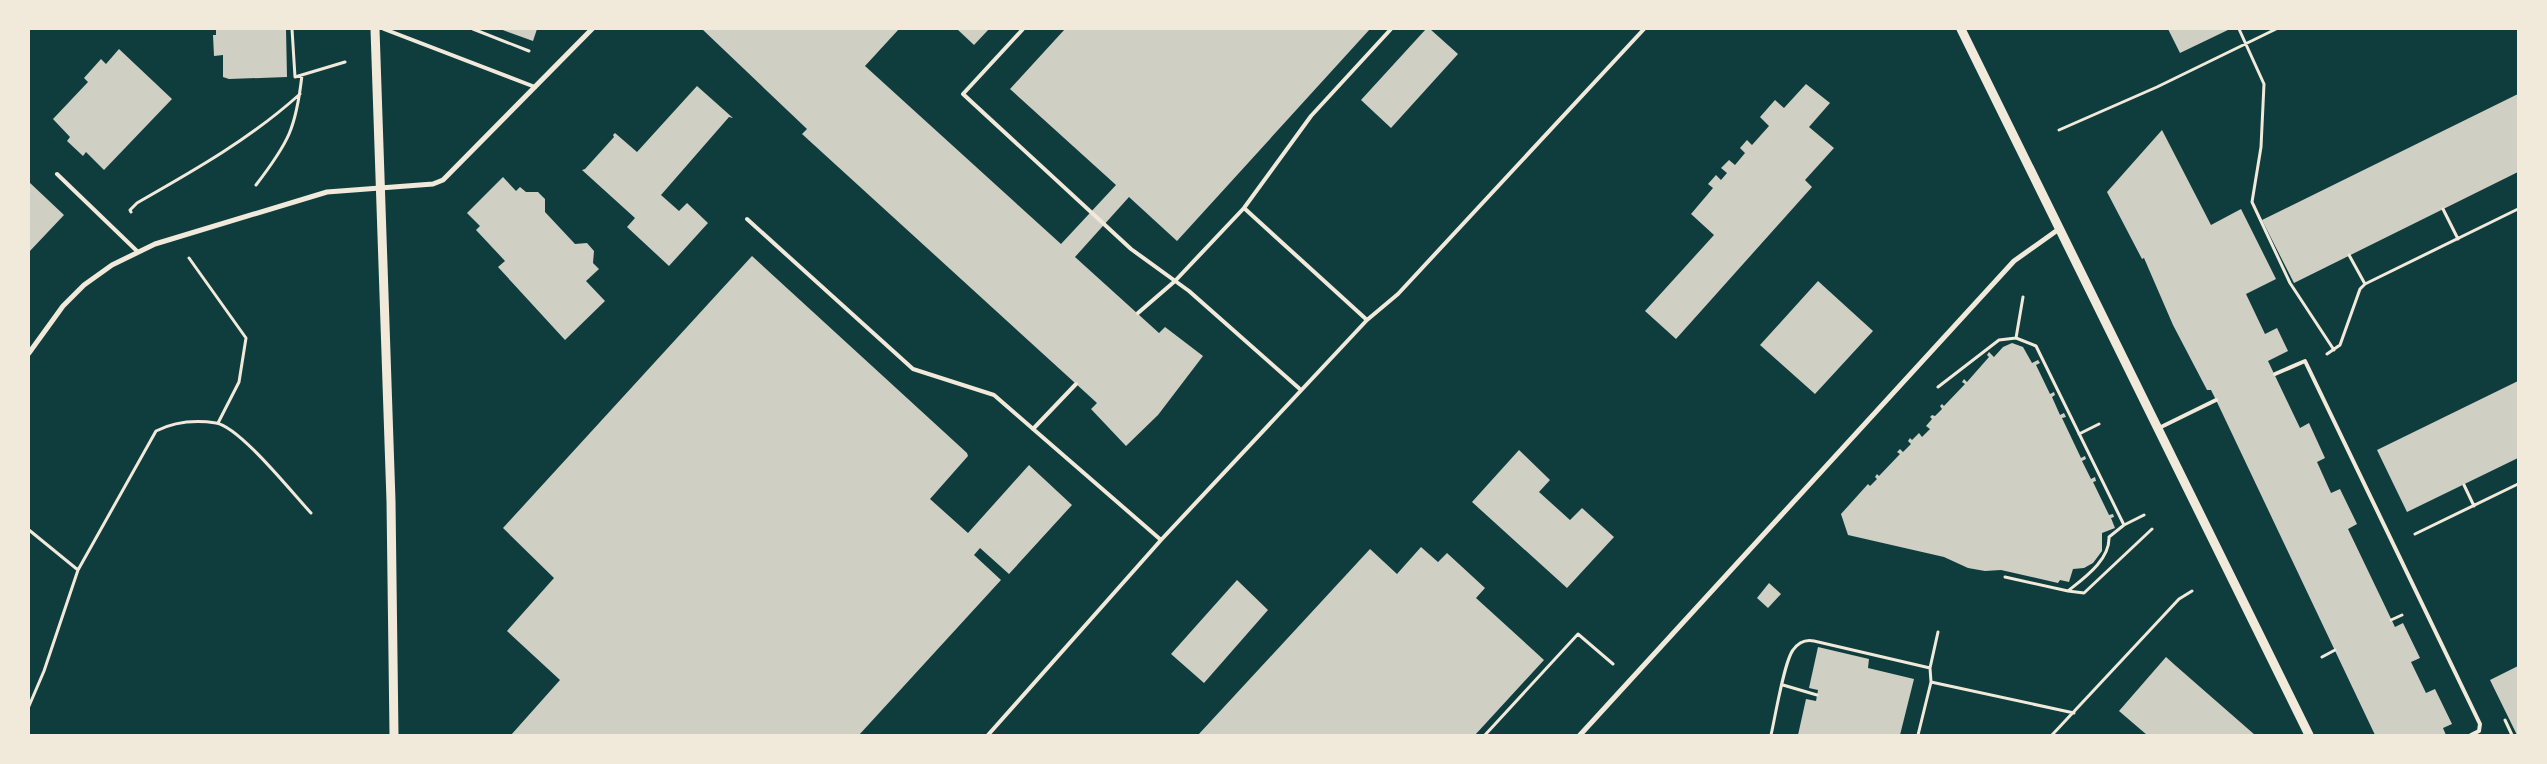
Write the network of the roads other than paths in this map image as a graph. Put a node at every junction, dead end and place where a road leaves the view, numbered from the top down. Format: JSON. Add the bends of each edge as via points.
{"nodes":[{"id":1,"x":375,"y":29,"type":"edge"},
{"id":2,"x":384,"y":29,"type":"edge"},
{"id":3,"x":592,"y":29,"type":"edge"},
{"id":4,"x":1024,"y":29,"type":"edge"},
{"id":5,"x":1390,"y":29,"type":"edge"},
{"id":6,"x":1644,"y":29,"type":"edge"},
{"id":7,"x":1961,"y":29,"type":"edge"},
{"id":8,"x":535,"y":88,"type":"junction"},
{"id":9,"x":57,"y":174,"type":"dead end"},
{"id":10,"x":381,"y":187,"type":"junction"},
{"id":11,"x":1244,"y":208,"type":"junction"},
{"id":12,"x":747,"y":219,"type":"dead end"},
{"id":13,"x":2059,"y":229,"type":"junction"},
{"id":14,"x":138,"y":252,"type":"junction"},
{"id":15,"x":1175,"y":282,"type":"junction"},
{"id":16,"x":1138,"y":314,"type":"dead end"},
{"id":17,"x":1367,"y":320,"type":"junction"},
{"id":18,"x":29,"y":353,"type":"edge"},
{"id":19,"x":2275,"y":374,"type":"dead end"},
{"id":20,"x":1076,"y":384,"type":"dead end"},
{"id":21,"x":1301,"y":390,"type":"junction"},
{"id":22,"x":2216,"y":400,"type":"dead end"},
{"id":23,"x":1033,"y":429,"type":"junction"},
{"id":24,"x":2157,"y":429,"type":"junction"},
{"id":25,"x":1161,"y":540,"type":"junction"},
{"id":26,"x":394,"y":735,"type":"edge"},
{"id":27,"x":988,"y":735,"type":"edge"},
{"id":28,"x":1580,"y":735,"type":"edge"},
{"id":29,"x":2309,"y":735,"type":"edge"},
{"id":30,"x":2470,"y":735,"type":"edge"}],
"edges":[{"from":1,"to":10,"type":"street"},
{"from":2,"to":8,"type":"lane"},
{"from":3,"to":8,"type":"street"},
{"from":4,"to":15,"type":"lane","via":[[963,94],[1131,248]]},
{"from":5,"to":11,"type":"lane","via":[[1310,116]]},
{"from":6,"to":17,"type":"lane","via":[[1398,294]]},
{"from":7,"to":13,"type":"street"},
{"from":8,"to":10,"type":"street","via":[[443,180],[433,184]]},
{"from":9,"to":14,"type":"lane"},
{"from":10,"to":14,"type":"street","via":[[327,192],[176,237]]},
{"from":10,"to":26,"type":"street"},
{"from":11,"to":15,"type":"lane"},
{"from":11,"to":17,"type":"lane"},
{"from":12,"to":23,"type":"lane","via":[[913,369],[994,395]]},
{"from":13,"to":24,"type":"street"},
{"from":13,"to":28,"type":"street","via":[[2014,260]]},
{"from":14,"to":18,"type":"street","via":[[97,275],[71,296]]},
{"from":15,"to":16,"type":"lane"},
{"from":15,"to":21,"type":"lane"},
{"from":17,"to":21,"type":"lane"},
{"from":19,"to":30,"type":"lane","via":[[2305,361],[2480,724],[2479,731]]},
{"from":20,"to":23,"type":"lane"},
{"from":21,"to":25,"type":"lane"},
{"from":22,"to":24,"type":"lane"},
{"from":23,"to":25,"type":"lane"},
{"from":24,"to":29,"type":"street"},
{"from":25,"to":27,"type":"lane"}]}
